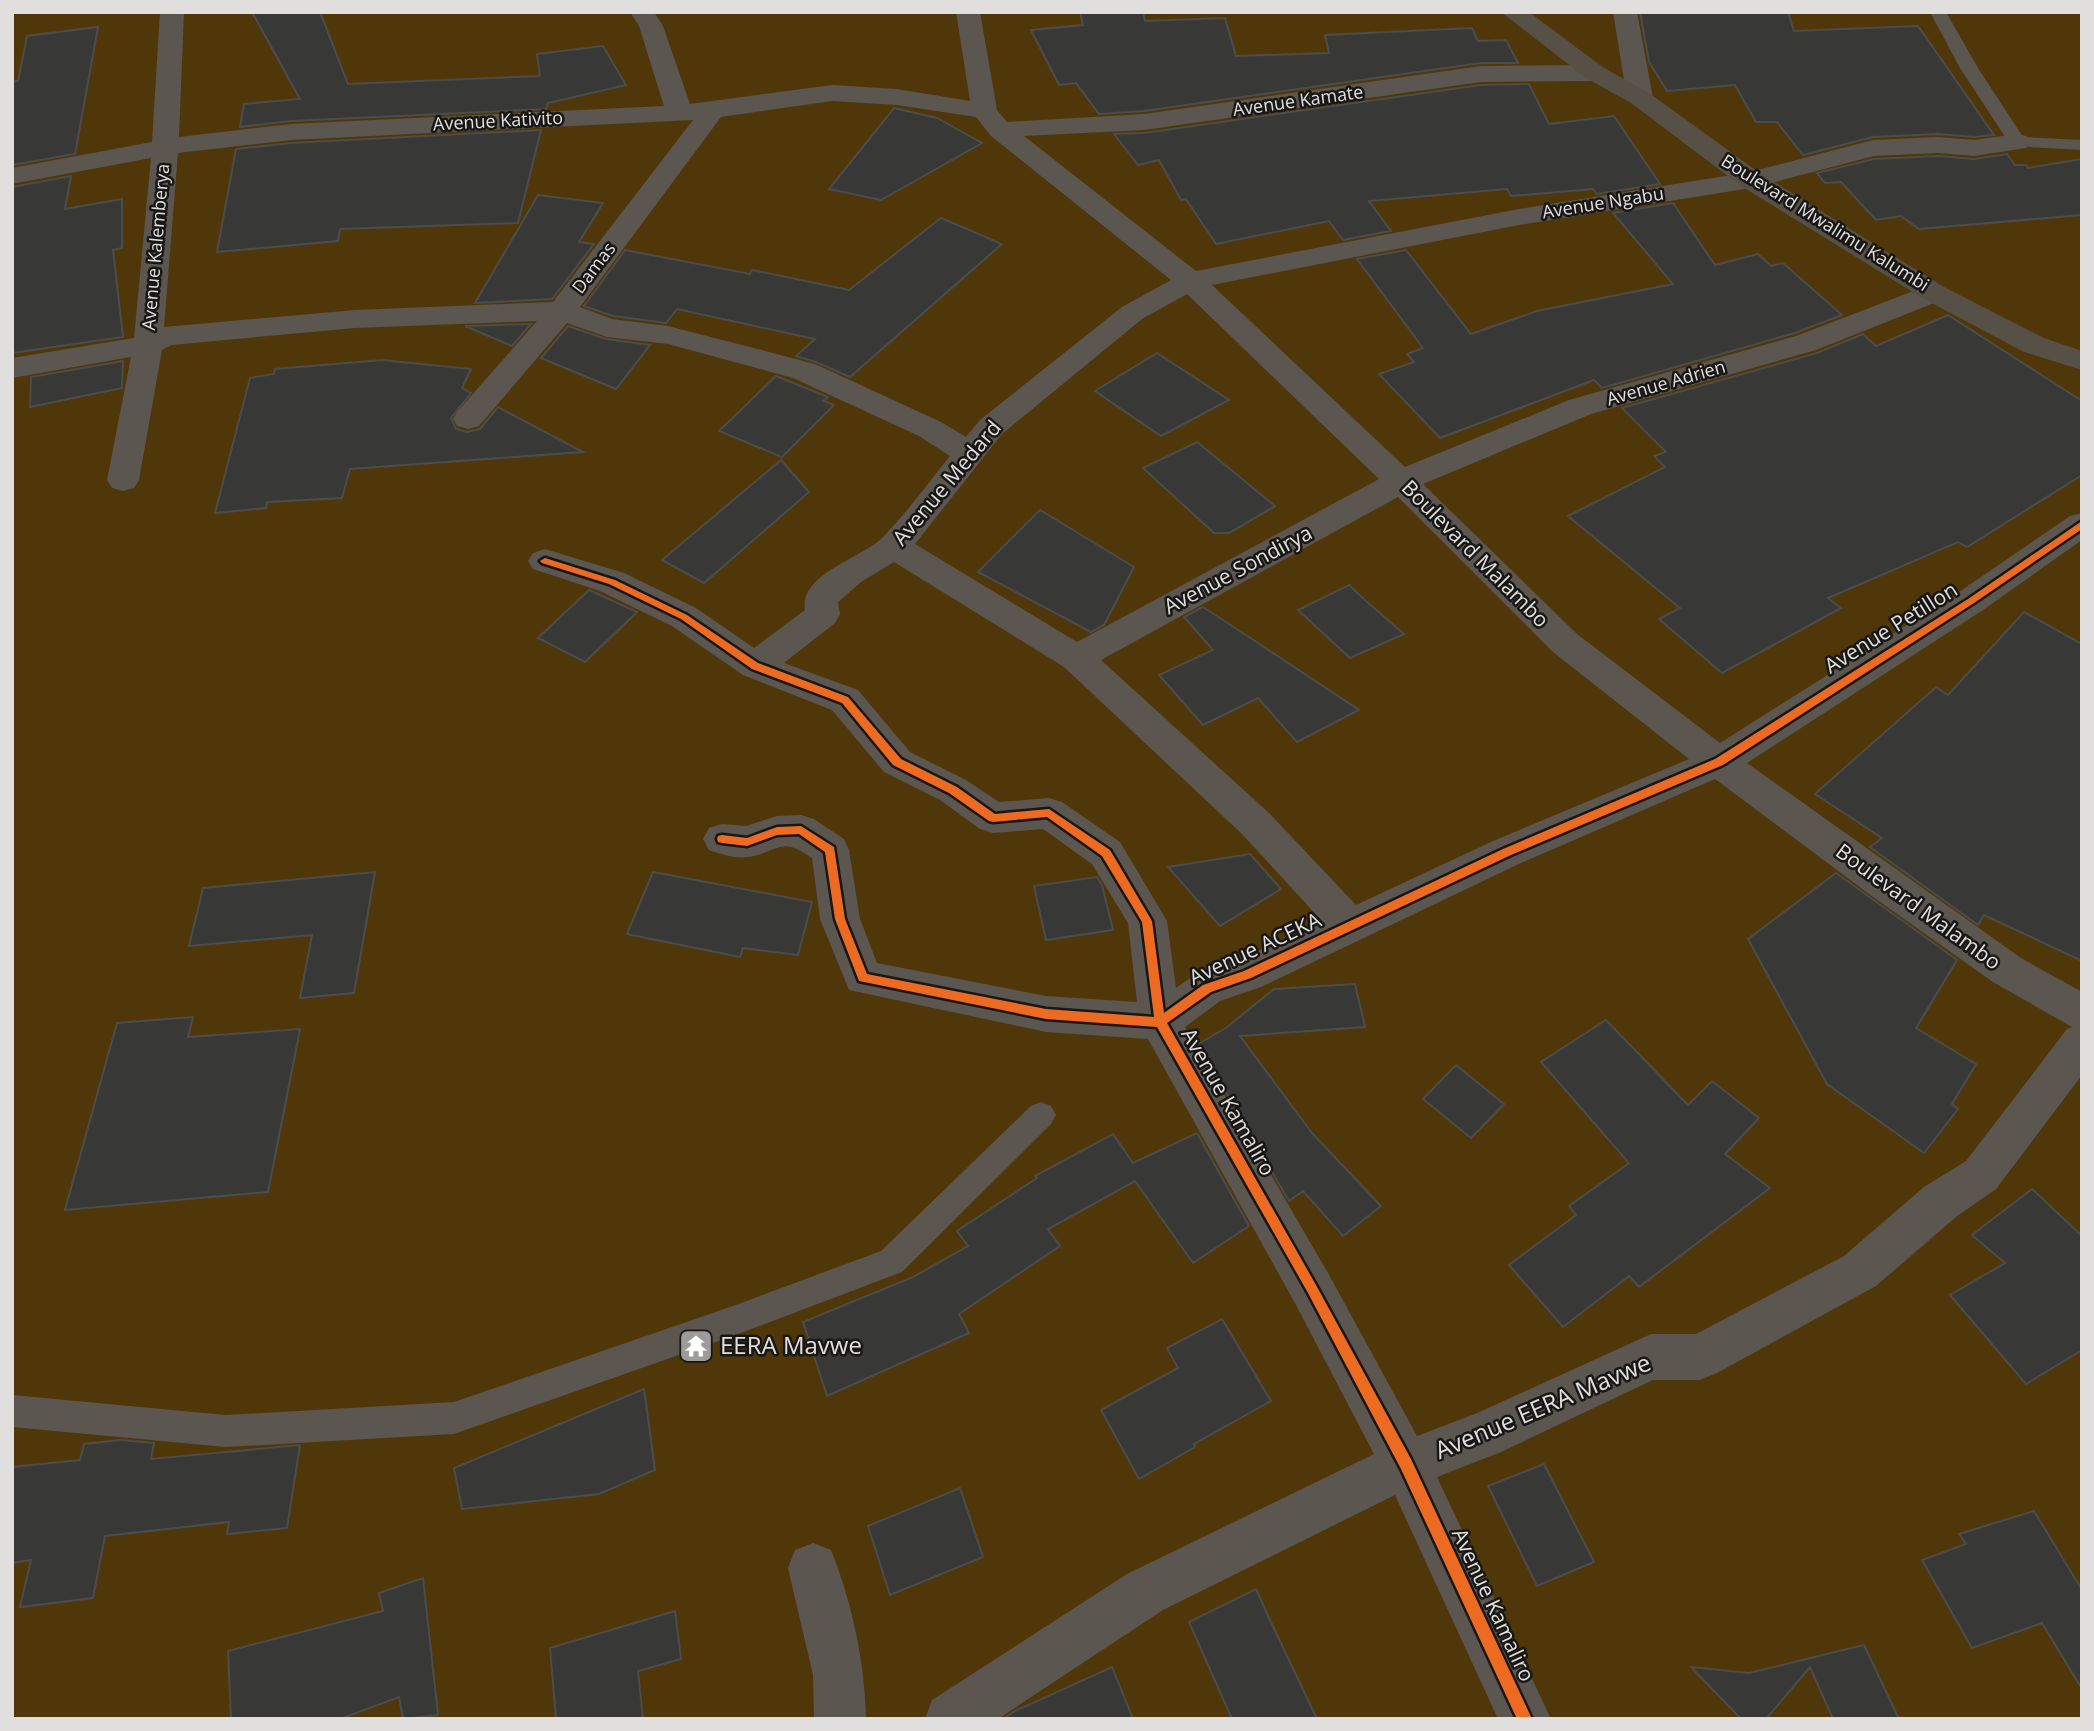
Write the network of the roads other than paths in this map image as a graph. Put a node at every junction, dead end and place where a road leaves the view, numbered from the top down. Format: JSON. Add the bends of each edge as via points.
{"nodes":[{"id":1,"x":172,"y":12,"type":"edge"},
{"id":2,"x":642,"y":12,"type":"edge"},
{"id":3,"x":968,"y":12,"type":"edge"},
{"id":4,"x":1513,"y":12,"type":"edge"},
{"id":5,"x":1625,"y":12,"type":"edge"},
{"id":6,"x":1938,"y":12,"type":"edge"},
{"id":7,"x":1595,"y":73,"type":"junction"},
{"id":8,"x":1640,"y":98,"type":"junction"},
{"id":9,"x":679,"y":111,"type":"junction"},
{"id":10,"x":713,"y":111,"type":"junction"},
{"id":11,"x":992,"y":121,"type":"junction"},
{"id":12,"x":2017,"y":142,"type":"junction"},
{"id":13,"x":2082,"y":145,"type":"edge"},
{"id":14,"x":165,"y":147,"type":"junction"},
{"id":15,"x":12,"y":176,"type":"edge"},
{"id":16,"x":1751,"y":180,"type":"junction"},
{"id":17,"x":1190,"y":281,"type":"junction"},
{"id":18,"x":1934,"y":293,"type":"junction"},
{"id":19,"x":562,"y":311,"type":"junction"},
{"id":20,"x":148,"y":345,"type":"junction"},
{"id":21,"x":2082,"y":361,"type":"edge"},
{"id":22,"x":12,"y":368,"type":"edge"},
{"id":23,"x":468,"y":419,"type":"dead end"},
{"id":24,"x":969,"y":453,"type":"junction"},
{"id":25,"x":123,"y":480,"type":"dead end"},
{"id":26,"x":1401,"y":481,"type":"junction"},
{"id":27,"x":2082,"y":524,"type":"edge"},
{"id":28,"x":894,"y":547,"type":"junction"},
{"id":29,"x":545,"y":561,"type":"dead end"},
{"id":30,"x":1076,"y":658,"type":"junction"},
{"id":31,"x":755,"y":666,"type":"junction"},
{"id":32,"x":1719,"y":762,"type":"junction"},
{"id":33,"x":722,"y":839,"type":"dead end"},
{"id":34,"x":1349,"y":925,"type":"junction"},
{"id":35,"x":2082,"y":1013,"type":"edge"},
{"id":36,"x":1160,"y":1021,"type":"junction"},
{"id":37,"x":2082,"y":1042,"type":"edge"},
{"id":38,"x":1041,"y":1115,"type":"dead end"},
{"id":39,"x":12,"y":1411,"type":"edge"},
{"id":40,"x":1405,"y":1464,"type":"junction"},
{"id":41,"x":813,"y":1568,"type":"dead end"},
{"id":42,"x":840,"y":1719,"type":"edge"},
{"id":43,"x":951,"y":1719,"type":"edge"},
{"id":44,"x":1525,"y":1719,"type":"edge"}],
"edges":[{"from":1,"to":14,"type":"street","name":"Avenue Kalemberya"},
{"from":2,"to":9,"type":"street","via":[[651,26]]},
{"from":3,"to":11,"type":"street"},
{"from":4,"to":7,"type":"street","name":"Boulevard Mwalimu Kalumbi"},
{"from":5,"to":8,"type":"street"},
{"from":6,"to":12,"type":"lane"},
{"from":7,"to":8,"type":"street","name":"Boulevard Mwalimu Kalumbi"},
{"from":7,"to":11,"type":"street","name":"Avenue Kamate","via":[[1481,74],[1144,122]]},
{"from":8,"to":16,"type":"street","name":"Boulevard Mwalimu Kalumbi"},
{"from":9,"to":10,"type":"street","name":"Avenue Kativito"},
{"from":9,"to":14,"type":"street","name":"Avenue Kativito","via":[[291,132]]},
{"from":10,"to":11,"type":"street","name":"Avenue Kativito","via":[[832,93],[897,97]]},
{"from":10,"to":19,"type":"street","name":"Damas"},
{"from":11,"to":17,"type":"street","name":"Boulevard Malambo"},
{"from":12,"to":13,"type":"lane"},
{"from":12,"to":16,"type":"street","name":"Avenue Ngabu","via":[[1973,148],[1873,148]]},
{"from":14,"to":15,"type":"street","name":"Avenue Kativito"},
{"from":14,"to":20,"type":"street","name":"Avenue Kalemberya"},
{"from":16,"to":17,"type":"street","name":"Avenue Ngabu","via":[[1519,217]]},
{"from":16,"to":18,"type":"street","name":"Boulevard Mwalimu Kalumbi"},
{"from":17,"to":24,"type":"street","name":"Avenue Medard","via":[[1132,313],[991,427]]},
{"from":17,"to":26,"type":"street","name":"Boulevard Malambo"},
{"from":18,"to":21,"type":"street","name":"Boulevard Mwalimu Kalumbi","via":[[2034,345]]},
{"from":18,"to":26,"type":"street","name":"Avenue Adrien","via":[[1806,343],[1580,407]]},
{"from":19,"to":20,"type":"street","via":[[342,320],[165,336]]},
{"from":19,"to":23,"type":"street","name":"Damas"},
{"from":19,"to":24,"type":"street","via":[[607,328],[668,335],[804,371],[930,429]]},
{"from":20,"to":22,"type":"street"},
{"from":20,"to":25,"type":"street","name":"Avenue Kalemberya"},
{"from":24,"to":28,"type":"street","name":"Avenue Medard"},
{"from":26,"to":30,"type":"street","name":"Avenue Sondirya"},
{"from":26,"to":32,"type":"street","name":"Boulevard Malambo","via":[[1565,643]]},
{"from":27,"to":32,"type":"street","name":"Avenue Petillon","via":[[1971,601]]},
{"from":28,"to":30,"type":"street"},
{"from":28,"to":31,"type":"street","name":"Avenue Medard","via":[[820,597],[823,614]]},
{"from":29,"to":31,"type":"street","name":"Avenue Kamaliro","via":[[612,582],[684,617]]},
{"from":30,"to":34,"type":"street","via":[[1256,824]]},
{"from":31,"to":36,"type":"street","name":"Avenue Kamaliro","via":[[845,700],[897,762],[953,790],[993,818],[1049,813],[1106,853],[1147,921]]},
{"from":32,"to":34,"type":"street","name":"Avenue ACEKA"},
{"from":32,"to":35,"type":"street","name":"Boulevard Malambo","via":[[2007,970]]},
{"from":33,"to":36,"type":"street","via":[[747,842],[777,831],[801,830],[830,850],[840,919],[863,978],[1046,1014]]},
{"from":34,"to":36,"type":"street","name":"Avenue ACEKA","via":[[1247,975],[1207,988]]},
{"from":36,"to":40,"type":"street","name":"Avenue Kamaliro"},
{"from":37,"to":40,"type":"street","name":"Avenue EERA Mavwe","via":[[1981,1175],[1940,1202],[1860,1271],[1700,1357],[1651,1357],[1484,1435]]},
{"from":38,"to":39,"type":"lane","via":[[891,1262],[454,1418],[226,1431]]},
{"from":40,"to":43,"type":"street","name":"Avenue EERA Mavwe","via":[[1145,1591]]},
{"from":40,"to":44,"type":"street","name":"Avenue Kamaliro"},
{"from":41,"to":42,"type":"street","via":[[839,1675]]}]}
